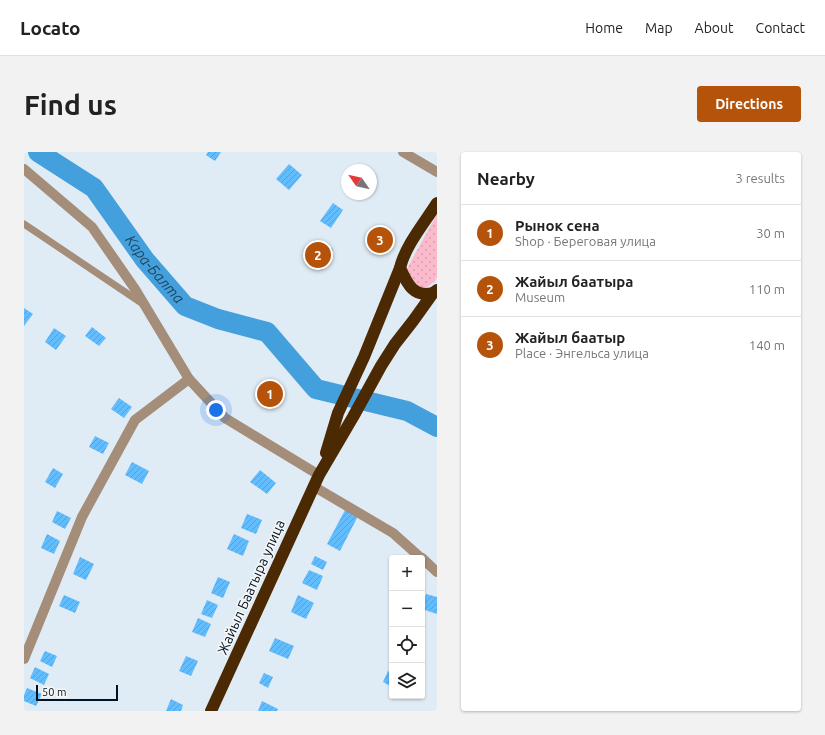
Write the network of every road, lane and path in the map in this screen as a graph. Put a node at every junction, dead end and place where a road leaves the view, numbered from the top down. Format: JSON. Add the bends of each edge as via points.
{"nodes":[{"id":1,"x":403,"y":152,"type":"edge"},
{"id":2,"x":24,"y":169,"type":"edge"},
{"id":3,"x":437,"y":172,"type":"edge"},
{"id":4,"x":437,"y":203,"type":"edge"},
{"id":5,"x":433,"y":214,"type":"edge"},
{"id":6,"x":24,"y":224,"type":"edge"},
{"id":7,"x":400,"y":268,"type":"junction"},
{"id":8,"x":435,"y":292,"type":"edge"},
{"id":9,"x":146,"y":306,"type":"junction"},
{"id":10,"x":189,"y":378,"type":"junction"},
{"id":11,"x":319,"y":475,"type":"junction"},
{"id":12,"x":313,"y":486,"type":"junction"},
{"id":13,"x":419,"y":555,"type":"edge"},
{"id":14,"x":425,"y":561,"type":"edge"},
{"id":15,"x":437,"y":572,"type":"edge"},
{"id":16,"x":24,"y":659,"type":"edge"},
{"id":17,"x":211,"y":711,"type":"edge"}],
"edges":[{"from":1,"to":3,"type":"street"},
{"from":2,"to":9,"type":"street","via":[[92,227]]},
{"from":4,"to":5,"type":"highway","name":"Жайыл Баатыра улица"},
{"from":5,"to":7,"type":"highway","name":"Жайыл Баатыра улица","via":[[411,242]]},
{"from":6,"to":9,"type":"lane"},
{"from":7,"to":8,"type":"highway","via":[[405,279],[419,294]]},
{"from":7,"to":11,"type":"highway","name":"Жайыл Баатыра улица","via":[[338,413]]},
{"from":8,"to":11,"type":"highway","name":"Жайыл Баатыра улица","via":[[381,366]]},
{"from":9,"to":10,"type":"street"},
{"from":10,"to":11,"type":"street","via":[[225,418]]},
{"from":10,"to":16,"type":"street","via":[[136,420],[82,517]]},
{"from":11,"to":12,"type":"highway","name":"Жайыл Баатыра улица"},
{"from":12,"to":13,"type":"street","via":[[393,533]]},
{"from":12,"to":17,"type":"highway","name":"Жайыл Баатыра улица"},
{"from":14,"to":15,"type":"street"}]}
